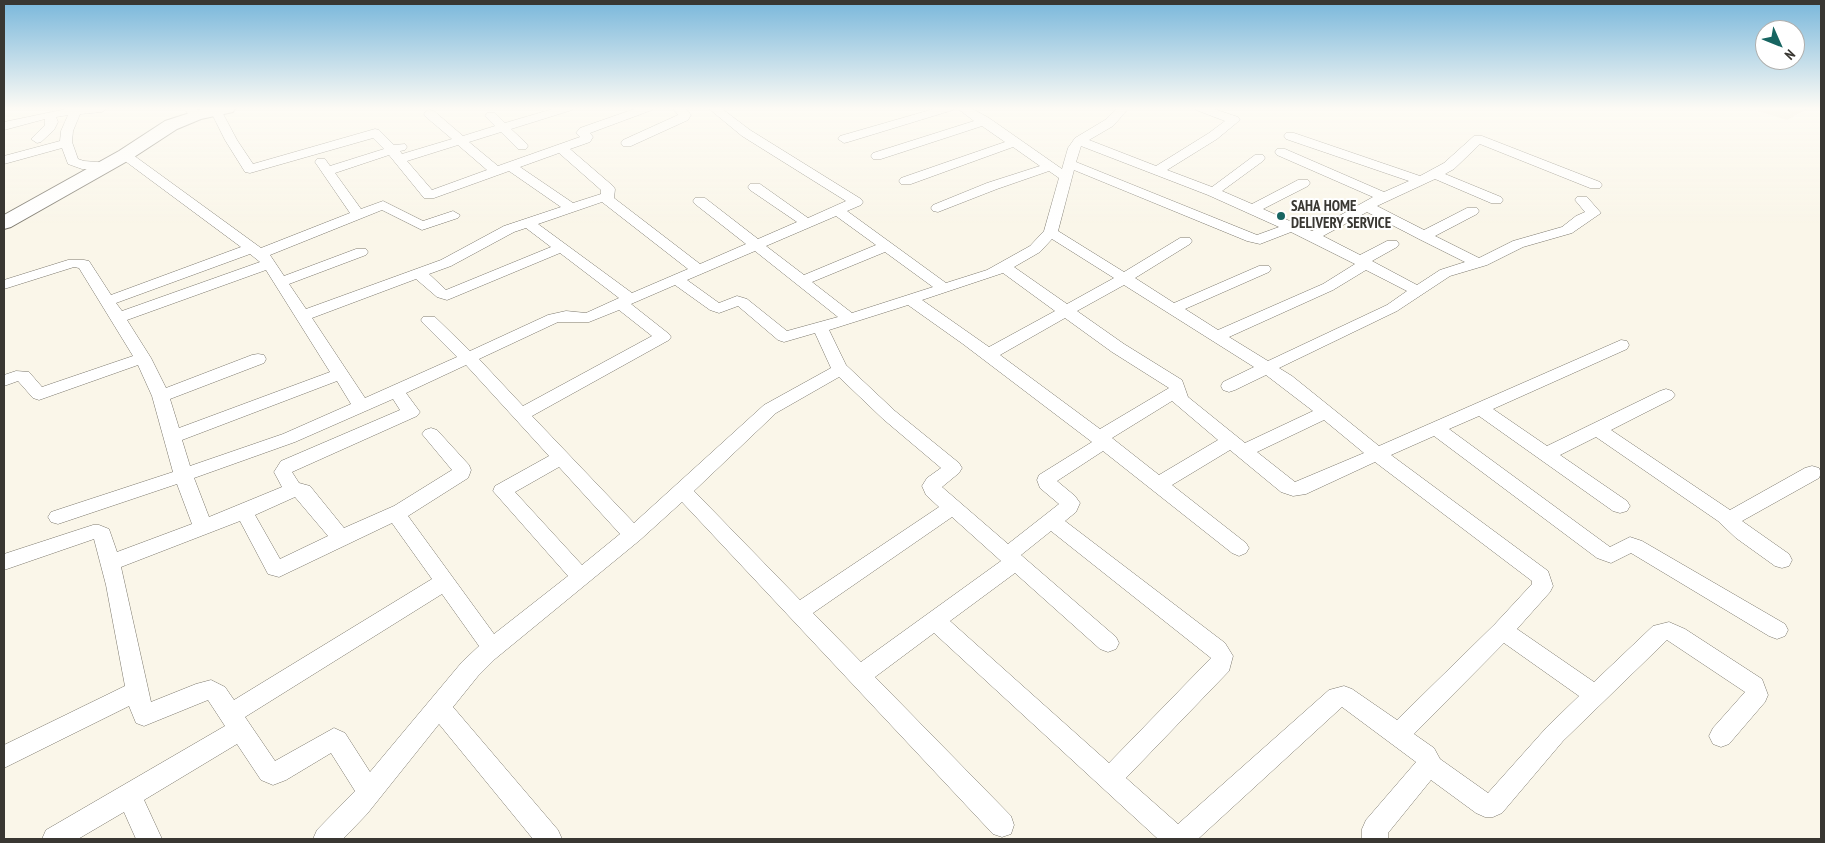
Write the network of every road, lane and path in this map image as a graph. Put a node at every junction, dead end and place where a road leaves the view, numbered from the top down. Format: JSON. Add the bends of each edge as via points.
{"nodes":[{"id":1,"x":50,"y":147,"type":"edge"},
{"id":2,"x":67,"y":147,"type":"edge"},
{"id":3,"x":137,"y":147,"type":"edge"},
{"id":4,"x":236,"y":147,"type":"edge"},
{"id":5,"x":326,"y":147,"type":"edge"},
{"id":6,"x":389,"y":147,"type":"edge"},
{"id":7,"x":421,"y":147,"type":"edge"},
{"id":8,"x":466,"y":147,"type":"edge"},
{"id":9,"x":768,"y":147,"type":"edge"},
{"id":10,"x":904,"y":147,"type":"edge"},
{"id":11,"x":1001,"y":147,"type":"edge"},
{"id":12,"x":1025,"y":147,"type":"edge"},
{"id":13,"x":1074,"y":147,"type":"edge"},
{"id":14,"x":1096,"y":147,"type":"edge"},
{"id":15,"x":1195,"y":147,"type":"edge"},
{"id":16,"x":1323,"y":147,"type":"edge"},
{"id":17,"x":1469,"y":147,"type":"edge"},
{"id":18,"x":1499,"y":147,"type":"edge"},
{"id":19,"x":561,"y":148,"type":"joint"},
{"id":20,"x":314,"y":151,"type":"junction"},
{"id":21,"x":1281,"y":152,"type":"dead end"},
{"id":22,"x":125,"y":155,"type":"junction"},
{"id":23,"x":396,"y":155,"type":"junction"},
{"id":24,"x":877,"y":156,"type":"dead end"},
{"id":25,"x":1259,"y":158,"type":"dead end"},
{"id":26,"x":4,"y":160,"type":"edge"},
{"id":27,"x":105,"y":166,"type":"junction"},
{"id":28,"x":512,"y":166,"type":"junction"},
{"id":29,"x":1063,"y":169,"type":"junction"},
{"id":30,"x":1158,"y":170,"type":"junction"},
{"id":31,"x":328,"y":171,"type":"junction"},
{"id":32,"x":496,"y":172,"type":"junction"},
{"id":33,"x":1434,"y":174,"type":"junction"},
{"id":34,"x":906,"y":181,"type":"dead end"},
{"id":35,"x":1421,"y":181,"type":"junction"},
{"id":36,"x":1303,"y":182,"type":"dead end"},
{"id":37,"x":1595,"y":185,"type":"dead end"},
{"id":38,"x":755,"y":187,"type":"dead end"},
{"id":39,"x":1213,"y":192,"type":"junction"},
{"id":40,"x":1384,"y":196,"type":"junction"},
{"id":41,"x":607,"y":198,"type":"junction"},
{"id":42,"x":1496,"y":200,"type":"dead end"},
{"id":43,"x":1582,"y":200,"type":"dead end"},
{"id":44,"x":700,"y":201,"type":"dead end"},
{"id":45,"x":1366,"y":206,"type":"junction"},
{"id":46,"x":570,"y":207,"type":"junction"},
{"id":47,"x":938,"y":208,"type":"dead end"},
{"id":48,"x":1252,"y":210,"type":"junction"},
{"id":49,"x":838,"y":211,"type":"junction"},
{"id":50,"x":1472,"y":211,"type":"dead end"},
{"id":51,"x":358,"y":214,"type":"junction"},
{"id":52,"x":453,"y":215,"type":"dead end"},
{"id":53,"x":528,"y":222,"type":"junction"},
{"id":54,"x":4,"y":223,"type":"edge"},
{"id":55,"x":807,"y":223,"type":"junction"},
{"id":56,"x":1290,"y":227,"type":"junction"},
{"id":57,"x":1051,"y":232,"type":"junction"},
{"id":58,"x":1312,"y":236,"type":"junction"},
{"id":59,"x":1424,"y":236,"type":"junction"},
{"id":60,"x":1184,"y":241,"type":"dead end"},
{"id":61,"x":757,"y":244,"type":"junction"},
{"id":62,"x":1392,"y":244,"type":"dead end"},
{"id":63,"x":886,"y":246,"type":"junction"},
{"id":64,"x":562,"y":247,"type":"junction"},
{"id":65,"x":361,"y":252,"type":"dead end"},
{"id":66,"x":260,"y":255,"type":"junction"},
{"id":67,"x":1363,"y":262,"type":"junction"},
{"id":68,"x":1478,"y":263,"type":"junction"},
{"id":69,"x":1004,"y":267,"type":"junction"},
{"id":70,"x":698,"y":269,"type":"junction"},
{"id":71,"x":1264,"y":269,"type":"dead end"},
{"id":72,"x":418,"y":273,"type":"junction"},
{"id":73,"x":676,"y":279,"type":"junction"},
{"id":74,"x":1123,"y":279,"type":"junction"},
{"id":75,"x":802,"y":281,"type":"junction"},
{"id":76,"x":280,"y":282,"type":"junction"},
{"id":77,"x":4,"y":285,"type":"edge"},
{"id":78,"x":944,"y":288,"type":"junction"},
{"id":79,"x":1418,"y":291,"type":"junction"},
{"id":80,"x":910,"y":299,"type":"junction"},
{"id":81,"x":108,"y":301,"type":"junction"},
{"id":82,"x":625,"y":301,"type":"junction"},
{"id":83,"x":1172,"y":309,"type":"junction"},
{"id":84,"x":1066,"y":312,"type":"junction"},
{"id":85,"x":302,"y":316,"type":"junction"},
{"id":86,"x":118,"y":318,"type":"junction"},
{"id":87,"x":849,"y":318,"type":"junction"},
{"id":88,"x":429,"y":320,"type":"dead end"},
{"id":89,"x":822,"y":326,"type":"junction"},
{"id":90,"x":1217,"y":336,"type":"junction"},
{"id":91,"x":1621,"y":345,"type":"dead end"},
{"id":92,"x":988,"y":355,"type":"junction"},
{"id":93,"x":143,"y":358,"type":"junction"},
{"id":94,"x":468,"y":358,"type":"junction"},
{"id":95,"x":258,"y":359,"type":"dead end"},
{"id":96,"x":839,"y":368,"type":"junction"},
{"id":97,"x":1267,"y":368,"type":"junction"},
{"id":98,"x":340,"y":374,"type":"junction"},
{"id":99,"x":4,"y":381,"type":"edge"},
{"id":100,"x":1229,"y":386,"type":"dead end"},
{"id":101,"x":1178,"y":390,"type":"junction"},
{"id":102,"x":396,"y":391,"type":"junction"},
{"id":103,"x":1666,"y":395,"type":"dead end"},
{"id":104,"x":161,"y":396,"type":"junction"},
{"id":105,"x":366,"y":404,"type":"junction"},
{"id":106,"x":1480,"y":408,"type":"junction"},
{"id":107,"x":1326,"y":412,"type":"junction"},
{"id":108,"x":520,"y":415,"type":"junction"},
{"id":109,"x":1436,"y":428,"type":"junction"},
{"id":110,"x":1597,"y":429,"type":"junction"},
{"id":111,"x":431,"y":434,"type":"dead end"},
{"id":112,"x":173,"y":437,"type":"junction"},
{"id":113,"x":1101,"y":440,"type":"junction"},
{"id":114,"x":1238,"y":446,"type":"junction"},
{"id":115,"x":1377,"y":454,"type":"junction"},
{"id":116,"x":1547,"y":454,"type":"junction"},
{"id":117,"x":560,"y":458,"type":"junction"},
{"id":118,"x":1812,"y":473,"type":"dead end"},
{"id":119,"x":183,"y":476,"type":"junction"},
{"id":120,"x":1159,"y":484,"type":"junction"},
{"id":121,"x":293,"y":490,"type":"junction"},
{"id":122,"x":683,"y":491,"type":"junction"},
{"id":123,"x":1620,"y":506,"type":"dead end"},
{"id":124,"x":953,"y":507,"type":"junction"},
{"id":125,"x":244,"y":512,"type":"junction"},
{"id":126,"x":396,"y":514,"type":"junction"},
{"id":127,"x":58,"y":517,"type":"dead end"},
{"id":128,"x":1728,"y":520,"type":"junction"},
{"id":129,"x":1052,"y":521,"type":"junction"},
{"id":130,"x":203,"y":526,"type":"junction"},
{"id":131,"x":633,"y":535,"type":"junction"},
{"id":132,"x":341,"y":538,"type":"junction"},
{"id":133,"x":1239,"y":548,"type":"dead end"},
{"id":134,"x":1011,"y":558,"type":"junction"},
{"id":135,"x":1782,"y":560,"type":"dead end"},
{"id":136,"x":4,"y":562,"type":"edge"},
{"id":137,"x":110,"y":563,"type":"junction"},
{"id":138,"x":581,"y":576,"type":"junction"},
{"id":139,"x":444,"y":582,"type":"junction"},
{"id":140,"x":798,"y":612,"type":"junction"},
{"id":141,"x":935,"y":621,"type":"junction"},
{"id":142,"x":1502,"y":630,"type":"junction"},
{"id":143,"x":1777,"y":630,"type":"dead end"},
{"id":144,"x":1108,"y":643,"type":"dead end"},
{"id":145,"x":492,"y":648,"type":"junction"},
{"id":146,"x":861,"y":675,"type":"junction"},
{"id":147,"x":137,"y":691,"type":"junction"},
{"id":148,"x":1595,"y":695,"type":"junction"},
{"id":149,"x":439,"y":707,"type":"junction"},
{"id":150,"x":235,"y":722,"type":"junction"},
{"id":151,"x":1399,"y":735,"type":"junction"},
{"id":152,"x":1721,"y":736,"type":"dead end"},
{"id":153,"x":4,"y":757,"type":"edge"},
{"id":154,"x":1429,"y":765,"type":"junction"},
{"id":155,"x":1109,"y":779,"type":"junction"},
{"id":156,"x":369,"y":792,"type":"junction"},
{"id":157,"x":129,"y":796,"type":"junction"},
{"id":158,"x":1002,"y":825,"type":"dead end"},
{"id":159,"x":333,"y":837,"type":"edge"},
{"id":160,"x":55,"y":839,"type":"edge"},
{"id":161,"x":149,"y":839,"type":"edge"},
{"id":162,"x":549,"y":839,"type":"edge"},
{"id":163,"x":1178,"y":839,"type":"edge"},
{"id":164,"x":1375,"y":839,"type":"edge"}],
"edges":[{"from":1,"to":26,"type":"street"},
{"from":2,"to":27,"type":"street","via":[[76,164]]},
{"from":3,"to":22,"type":"main road"},
{"from":4,"to":20,"type":"street","via":[[250,168]]},
{"from":5,"to":20,"type":"street"},
{"from":6,"to":23,"type":"street"},
{"from":7,"to":23,"type":"street"},
{"from":8,"to":32,"type":"street"},
{"from":9,"to":49,"type":"street","via":[[856,201]]},
{"from":10,"to":24,"type":"street"},
{"from":11,"to":34,"type":"street"},
{"from":12,"to":29,"type":"street"},
{"from":13,"to":29,"type":"street"},
{"from":14,"to":30,"type":"street"},
{"from":15,"to":30,"type":"street"},
{"from":16,"to":35,"type":"street"},
{"from":17,"to":33,"type":"street","via":[[1449,166]]},
{"from":18,"to":37,"type":"street"},
{"from":19,"to":28,"type":"street"},
{"from":19,"to":41,"type":"street","via":[[608,189]]},
{"from":20,"to":31,"type":"street"},
{"from":21,"to":40,"type":"street"},
{"from":22,"to":27,"type":"main road"},
{"from":22,"to":66,"type":"street"},
{"from":23,"to":31,"type":"street"},
{"from":23,"to":32,"type":"street","via":[[429,196]]},
{"from":25,"to":39,"type":"street"},
{"from":27,"to":54,"type":"main road"},
{"from":28,"to":32,"type":"street"},
{"from":28,"to":46,"type":"street"},
{"from":29,"to":47,"type":"street","via":[[992,186]]},
{"from":29,"to":56,"type":"street","via":[[1252,238],[1260,240]]},
{"from":29,"to":57,"type":"street"},
{"from":30,"to":39,"type":"street"},
{"from":31,"to":51,"type":"street"},
{"from":33,"to":35,"type":"street"},
{"from":33,"to":42,"type":"street"},
{"from":35,"to":40,"type":"street"},
{"from":36,"to":48,"type":"street"},
{"from":38,"to":55,"type":"street"},
{"from":39,"to":48,"type":"street"},
{"from":40,"to":45,"type":"street"},
{"from":41,"to":46,"type":"street","via":[[600,197]]},
{"from":41,"to":70,"type":"street"},
{"from":43,"to":68,"type":"street","via":[[1594,212],[1592,215],[1567,230],[1518,244]]},
{"from":44,"to":61,"type":"street"},
{"from":45,"to":58,"type":"street"},
{"from":45,"to":59,"type":"street"},
{"from":46,"to":53,"type":"street"},
{"from":48,"to":56,"type":"street"},
{"from":49,"to":55,"type":"street"},
{"from":49,"to":63,"type":"street"},
{"from":50,"to":59,"type":"street"},
{"from":51,"to":52,"type":"street","via":[[386,205],[422,226]]},
{"from":51,"to":66,"type":"street"},
{"from":53,"to":64,"type":"street"},
{"from":53,"to":72,"type":"street"},
{"from":55,"to":61,"type":"street"},
{"from":56,"to":58,"type":"street"},
{"from":57,"to":69,"type":"street","via":[[1035,249]]},
{"from":57,"to":74,"type":"street"},
{"from":58,"to":67,"type":"street"},
{"from":59,"to":68,"type":"street"},
{"from":60,"to":74,"type":"street"},
{"from":61,"to":70,"type":"street"},
{"from":61,"to":75,"type":"street"},
{"from":62,"to":67,"type":"street"},
{"from":63,"to":75,"type":"street"},
{"from":63,"to":78,"type":"street"},
{"from":64,"to":72,"type":"street","via":[[447,295]]},
{"from":64,"to":82,"type":"street"},
{"from":65,"to":76,"type":"street"},
{"from":66,"to":76,"type":"street"},
{"from":66,"to":81,"type":"street"},
{"from":66,"to":86,"type":"street"},
{"from":67,"to":79,"type":"street"},
{"from":67,"to":90,"type":"street","via":[[1328,287]]},
{"from":68,"to":79,"type":"street","via":[[1445,273]]},
{"from":69,"to":78,"type":"street"},
{"from":69,"to":84,"type":"street"},
{"from":70,"to":73,"type":"street"},
{"from":71,"to":83,"type":"street"},
{"from":72,"to":85,"type":"street"},
{"from":73,"to":82,"type":"street"},
{"from":73,"to":89,"type":"street","via":[[715,307],[742,302],[784,337]]},
{"from":74,"to":83,"type":"street"},
{"from":74,"to":84,"type":"street"},
{"from":75,"to":87,"type":"street"},
{"from":76,"to":85,"type":"street"},
{"from":77,"to":81,"type":"street","via":[[81,262]]},
{"from":78,"to":80,"type":"street"},
{"from":79,"to":97,"type":"street","via":[[1392,308]]},
{"from":80,"to":87,"type":"street"},
{"from":80,"to":92,"type":"street"},
{"from":81,"to":86,"type":"street"},
{"from":82,"to":94,"type":"street","via":[[584,318],[554,318]]},
{"from":82,"to":108,"type":"street","via":[[663,337]]},
{"from":83,"to":90,"type":"street"},
{"from":84,"to":92,"type":"street"},
{"from":84,"to":101,"type":"street","via":[[1176,384]]},
{"from":85,"to":98,"type":"street"},
{"from":86,"to":93,"type":"street"},
{"from":87,"to":89,"type":"street"},
{"from":88,"to":94,"type":"street"},
{"from":89,"to":96,"type":"street","via":[[820,331]]},
{"from":90,"to":97,"type":"street"},
{"from":91,"to":106,"type":"street"},
{"from":92,"to":113,"type":"street"},
{"from":93,"to":99,"type":"street","via":[[40,394],[24,376]]},
{"from":93,"to":104,"type":"street"},
{"from":94,"to":102,"type":"street"},
{"from":94,"to":108,"type":"street"},
{"from":95,"to":104,"type":"street"},
{"from":96,"to":122,"type":"street","via":[[834,374],[764,414]]},
{"from":96,"to":124,"type":"street","via":[[953,468],[931,486]]},
{"from":97,"to":100,"type":"street"},
{"from":97,"to":107,"type":"street"},
{"from":98,"to":105,"type":"street","via":[[359,403]]},
{"from":98,"to":112,"type":"street"},
{"from":101,"to":113,"type":"street"},
{"from":101,"to":114,"type":"street","via":[[1180,400]]},
{"from":102,"to":105,"type":"street"},
{"from":102,"to":121,"type":"street","via":[[411,412],[287,466],[283,472]]},
{"from":103,"to":110,"type":"street"},
{"from":104,"to":112,"type":"street"},
{"from":105,"to":119,"type":"street","via":[[289,438]]},
{"from":106,"to":109,"type":"street"},
{"from":106,"to":116,"type":"street"},
{"from":107,"to":114,"type":"street"},
{"from":107,"to":115,"type":"street"},
{"from":108,"to":117,"type":"street"},
{"from":109,"to":115,"type":"street"},
{"from":109,"to":143,"type":"street","via":[[1604,553],[1611,555],[1630,545],[1635,546]]},
{"from":110,"to":116,"type":"street"},
{"from":110,"to":128,"type":"street"},
{"from":111,"to":126,"type":"street","via":[[462,470],[461,474]]},
{"from":112,"to":119,"type":"street"},
{"from":113,"to":120,"type":"street"},
{"from":113,"to":129,"type":"street","via":[[1046,480],[1070,504]]},
{"from":114,"to":115,"type":"street","via":[[1288,487],[1298,489]]},
{"from":114,"to":120,"type":"street"},
{"from":115,"to":142,"type":"street","via":[[1541,577],[1543,586]]},
{"from":116,"to":123,"type":"street"},
{"from":117,"to":131,"type":"street"},
{"from":117,"to":138,"type":"street","via":[[502,491]]},
{"from":118,"to":128,"type":"street"},
{"from":119,"to":127,"type":"street"},
{"from":119,"to":130,"type":"street"},
{"from":120,"to":133,"type":"street"},
{"from":121,"to":125,"type":"street"},
{"from":121,"to":132,"type":"street","via":[[303,492]]},
{"from":122,"to":131,"type":"street"},
{"from":122,"to":140,"type":"street"},
{"from":124,"to":134,"type":"street"},
{"from":124,"to":140,"type":"street"},
{"from":125,"to":130,"type":"street"},
{"from":125,"to":132,"type":"street","via":[[275,568],[279,569]]},
{"from":126,"to":132,"type":"street","via":[[388,514]]},
{"from":126,"to":139,"type":"street"},
{"from":128,"to":135,"type":"street"},
{"from":129,"to":134,"type":"street"},
{"from":129,"to":155,"type":"street","via":[[1222,656],[1221,664]]},
{"from":130,"to":137,"type":"street"},
{"from":131,"to":138,"type":"street"},
{"from":134,"to":141,"type":"street"},
{"from":134,"to":144,"type":"street"},
{"from":136,"to":137,"type":"street","via":[[99,532]]},
{"from":137,"to":147,"type":"street"},
{"from":138,"to":145,"type":"street"},
{"from":139,"to":145,"type":"street"},
{"from":139,"to":150,"type":"street"},
{"from":140,"to":146,"type":"street"},
{"from":141,"to":146,"type":"street"},
{"from":141,"to":155,"type":"street"},
{"from":142,"to":148,"type":"street"},
{"from":142,"to":151,"type":"street"},
{"from":145,"to":149,"type":"street"},
{"from":146,"to":158,"type":"street"},
{"from":147,"to":150,"type":"street","via":[[144,716],[211,690]]},
{"from":147,"to":153,"type":"street"},
{"from":148,"to":152,"type":"street","via":[[1661,632],[1669,632],[1757,691]]},
{"from":148,"to":154,"type":"street","via":[[1555,734],[1493,805],[1489,806]]},
{"from":149,"to":156,"type":"street"},
{"from":149,"to":162,"type":"street"},
{"from":150,"to":156,"type":"street","via":[[268,772],[273,774],[334,739]]},
{"from":150,"to":157,"type":"street"},
{"from":151,"to":154,"type":"street","via":[[1426,756]]},
{"from":151,"to":163,"type":"street","via":[[1344,696],[1337,696]]},
{"from":154,"to":164,"type":"street","via":[[1375,829]]},
{"from":155,"to":163,"type":"street"},
{"from":156,"to":159,"type":"street"},
{"from":157,"to":160,"type":"street"},
{"from":157,"to":161,"type":"street"}]}
